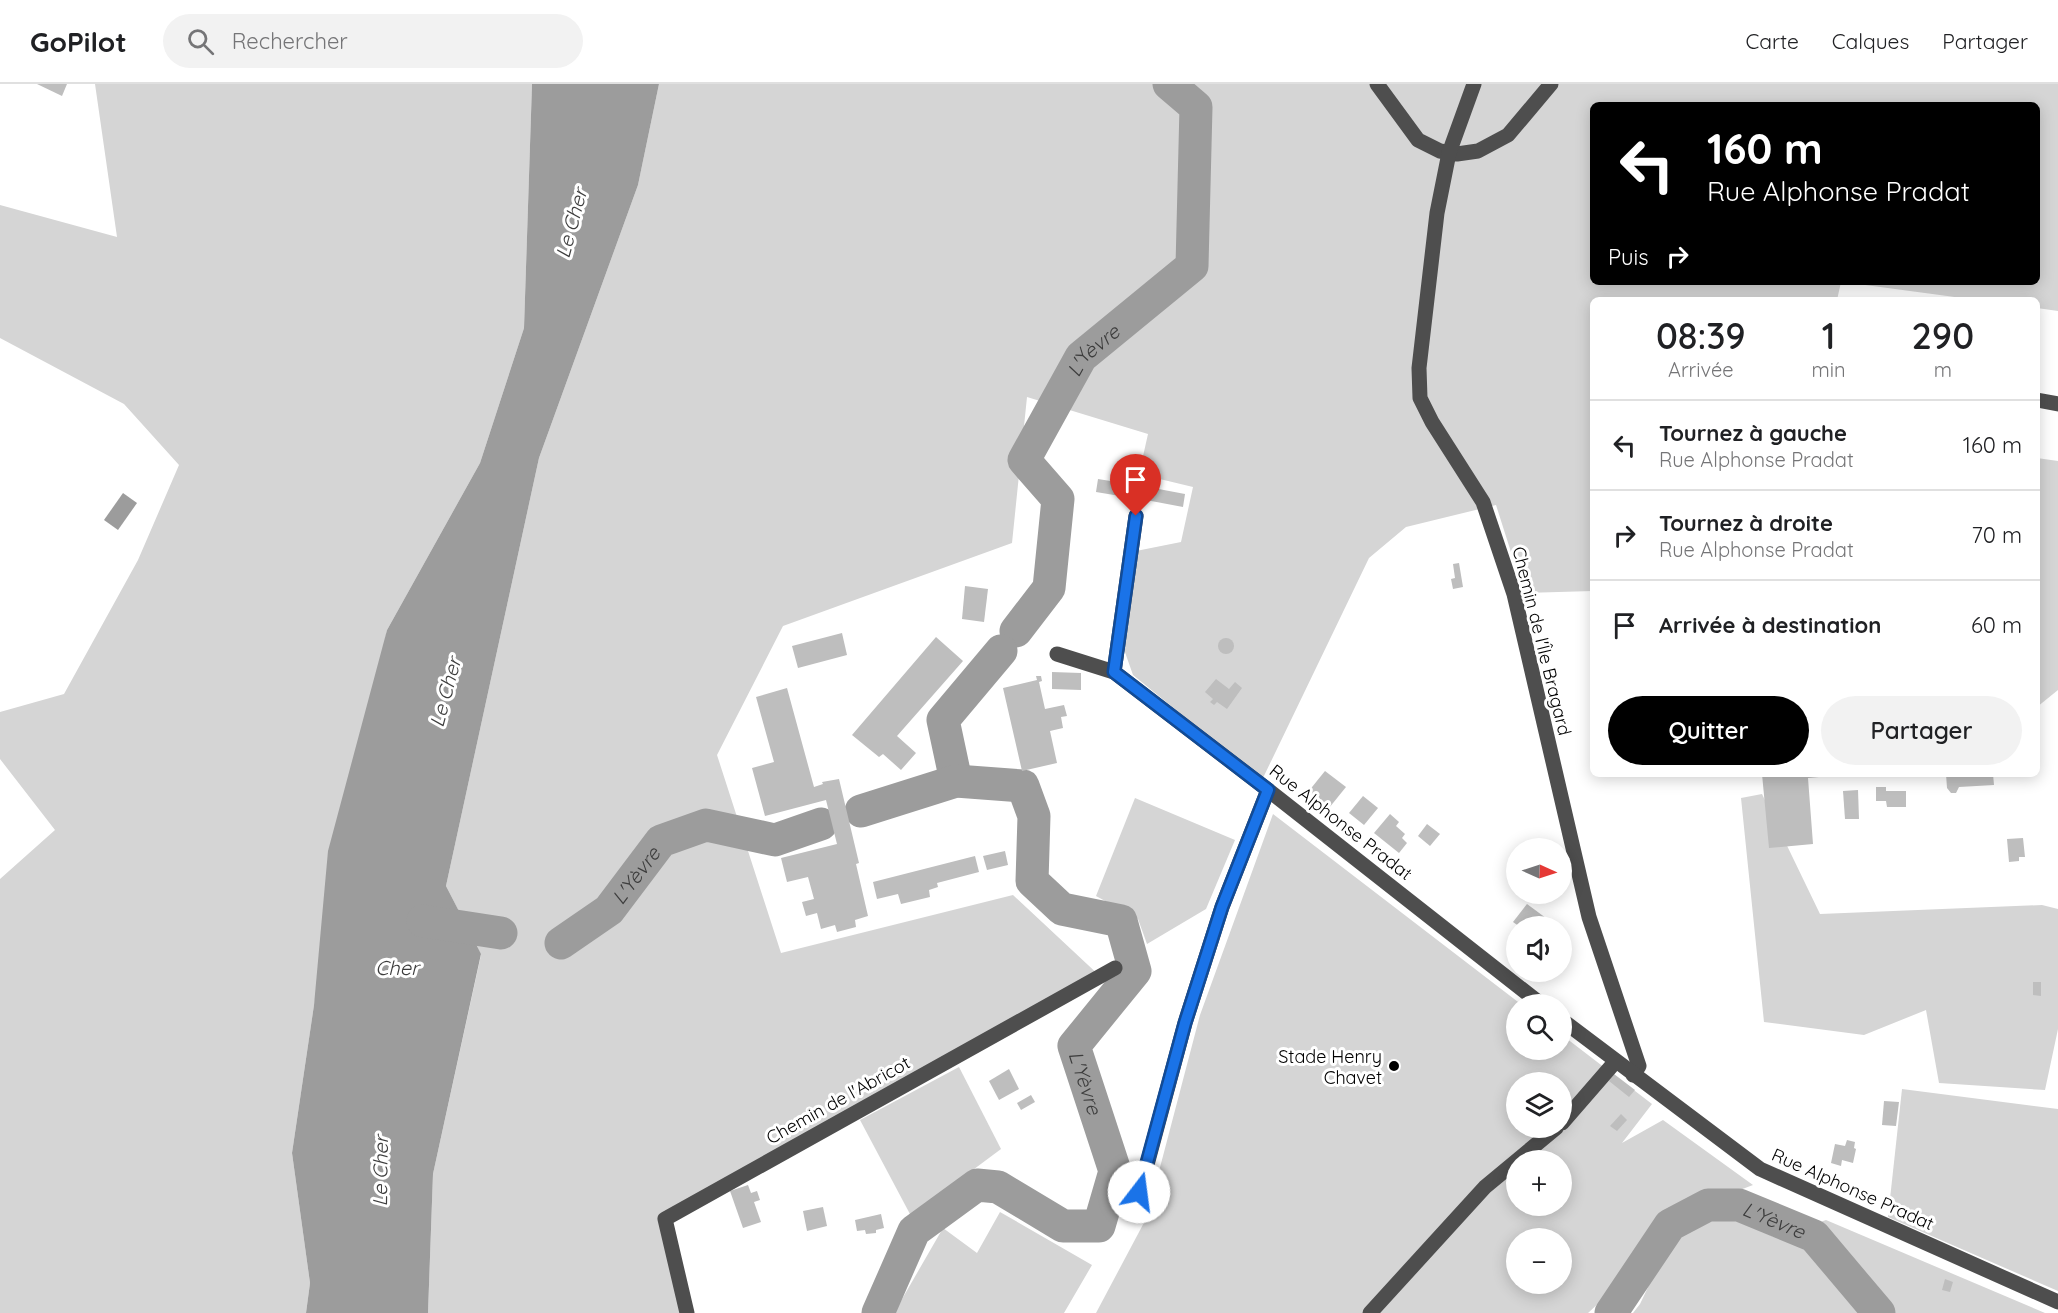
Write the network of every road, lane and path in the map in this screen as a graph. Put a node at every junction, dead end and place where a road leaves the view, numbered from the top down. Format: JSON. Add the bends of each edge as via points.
{"nodes":[{"id":1,"x":1377,"y":84,"type":"edge"},
{"id":2,"x":1474,"y":84,"type":"edge"},
{"id":3,"x":1551,"y":84,"type":"edge"},
{"id":4,"x":1449,"y":153,"type":"junction"},
{"id":5,"x":2040,"y":401,"type":"edge"},
{"id":6,"x":2058,"y":404,"type":"edge"},
{"id":7,"x":1136,"y":516,"type":"dead end"},
{"id":8,"x":1057,"y":654,"type":"dead end"},
{"id":9,"x":1114,"y":672,"type":"junction"},
{"id":10,"x":1268,"y":790,"type":"junction"},
{"id":11,"x":1115,"y":968,"type":"dead end"},
{"id":12,"x":1528,"y":994,"type":"edge"},
{"id":13,"x":1572,"y":1028,"type":"edge"},
{"id":14,"x":1615,"y":1062,"type":"junction"},
{"id":15,"x":1633,"y":1075,"type":"junction"},
{"id":16,"x":1572,"y":1111,"type":"edge"},
{"id":17,"x":1544,"y":1138,"type":"edge"},
{"id":18,"x":1134,"y":1213,"type":"dead end"},
{"id":19,"x":2058,"y":1302,"type":"edge"},
{"id":20,"x":687,"y":1313,"type":"edge"},
{"id":21,"x":1370,"y":1313,"type":"edge"}],
"edges":[{"from":1,"to":4,"type":"street","via":[[1418,140]]},
{"from":2,"to":4,"type":"street","name":"Chemin de l'Île Bragard"},
{"from":3,"to":4,"type":"street","via":[[1508,135],[1478,151]]},
{"from":4,"to":15,"type":"street","name":"Chemin de l'Île Bragard","via":[[1436,224],[1419,368],[1420,398],[1483,502],[1514,594],[1588,917],[1639,1066]]},
{"from":5,"to":6,"type":"street"},
{"from":7,"to":9,"type":"street"},
{"from":8,"to":9,"type":"street","name":"Rue Alphonse Pradat"},
{"from":9,"to":10,"type":"street","name":"Rue Alphonse Pradat"},
{"from":10,"to":12,"type":"street","name":"Rue Alphonse Pradat"},
{"from":10,"to":18,"type":"street","via":[[1222,907],[1185,1023]]},
{"from":11,"to":20,"type":"street","name":"Chemin de l'Abricot","via":[[665,1219]]},
{"from":13,"to":14,"type":"street","name":"Rue Alphonse Pradat"},
{"from":14,"to":15,"type":"street","name":"Rue Alphonse Pradat"},
{"from":14,"to":16,"type":"street"},
{"from":15,"to":19,"type":"street","name":"Rue Alphonse Pradat","via":[[1760,1169]]},
{"from":17,"to":21,"type":"street","via":[[1485,1187]]}]}
